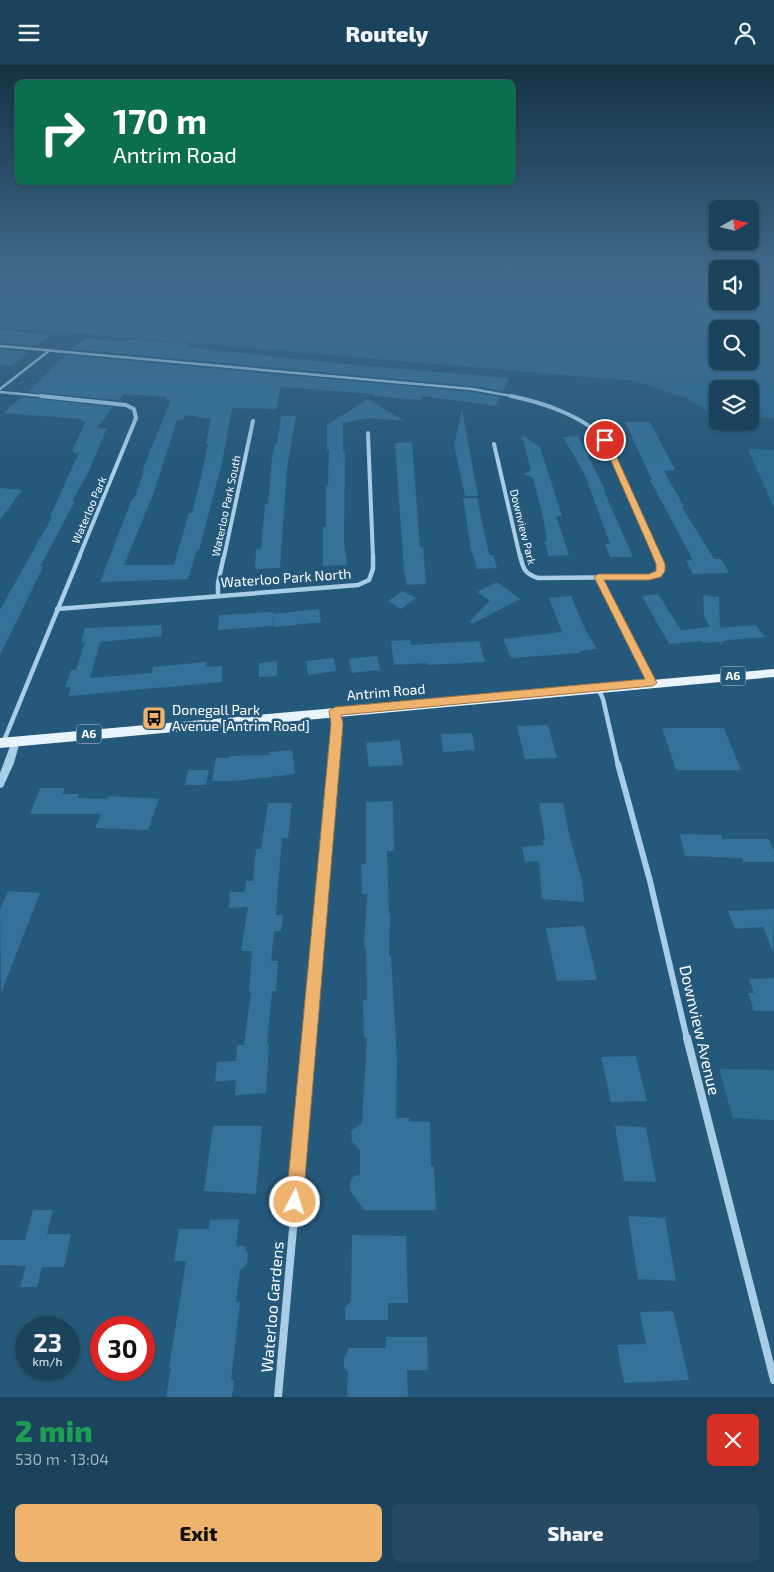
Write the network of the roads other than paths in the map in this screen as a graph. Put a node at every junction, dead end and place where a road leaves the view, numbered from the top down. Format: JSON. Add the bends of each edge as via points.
{"nodes":[{"id":1,"x":0,"y":346,"type":"edge"},
{"id":2,"x":50,"y":350,"type":"junction"},
{"id":3,"x":0,"y":390,"type":"edge"},
{"id":4,"x":253,"y":421,"type":"dead end"},
{"id":5,"x":368,"y":433,"type":"dead end"},
{"id":6,"x":494,"y":444,"type":"dead end"},
{"id":7,"x":598,"y":577,"type":"junction"},
{"id":8,"x":218,"y":594,"type":"junction"},
{"id":9,"x":56,"y":609,"type":"junction"},
{"id":10,"x":774,"y":673,"type":"edge"},
{"id":11,"x":652,"y":683,"type":"junction"},
{"id":12,"x":598,"y":688,"type":"junction"},
{"id":13,"x":335,"y":711,"type":"junction"},
{"id":14,"x":6,"y":743,"type":"edge"},
{"id":15,"x":0,"y":784,"type":"edge"},
{"id":16,"x":774,"y":1380,"type":"edge"},
{"id":17,"x":278,"y":1397,"type":"edge"}],
"edges":[{"from":1,"to":2,"type":"street"},
{"from":2,"to":3,"type":"street"},
{"from":2,"to":7,"type":"street","name":"Downview Park","via":[[472,389],[536,401],[588,425],[605,440],[660,564],[658,575],[649,577]]},
{"from":3,"to":9,"type":"street","name":"Waterloo Park","via":[[126,405],[134,409],[136,417]]},
{"from":4,"to":8,"type":"street","name":"Waterloo Park South"},
{"from":5,"to":8,"type":"street","name":"Waterloo Park North","via":[[373,569],[368,580],[358,585]]},
{"from":6,"to":7,"type":"street","name":"Downview Park","via":[[523,570],[538,578]]},
{"from":7,"to":11,"type":"street"},
{"from":8,"to":9,"type":"street","name":"Waterloo Park North"},
{"from":9,"to":14,"type":"street","name":"Waterloo Park"},
{"from":10,"to":11,"type":"main road","name":"Antrim Road","number":"A6"},
{"from":11,"to":12,"type":"main road","name":"Antrim Road","number":"A6"},
{"from":12,"to":13,"type":"main road","name":"Antrim Road","number":"A6"},
{"from":12,"to":16,"type":"street","name":"Downview Avenue","via":[[650,881]]},
{"from":13,"to":14,"type":"main road","name":"Antrim Road","number":"A6"},
{"from":13,"to":17,"type":"street","name":"Waterloo Gardens","via":[[337,724]]},
{"from":14,"to":15,"type":"street","via":[[9,763]]}]}
